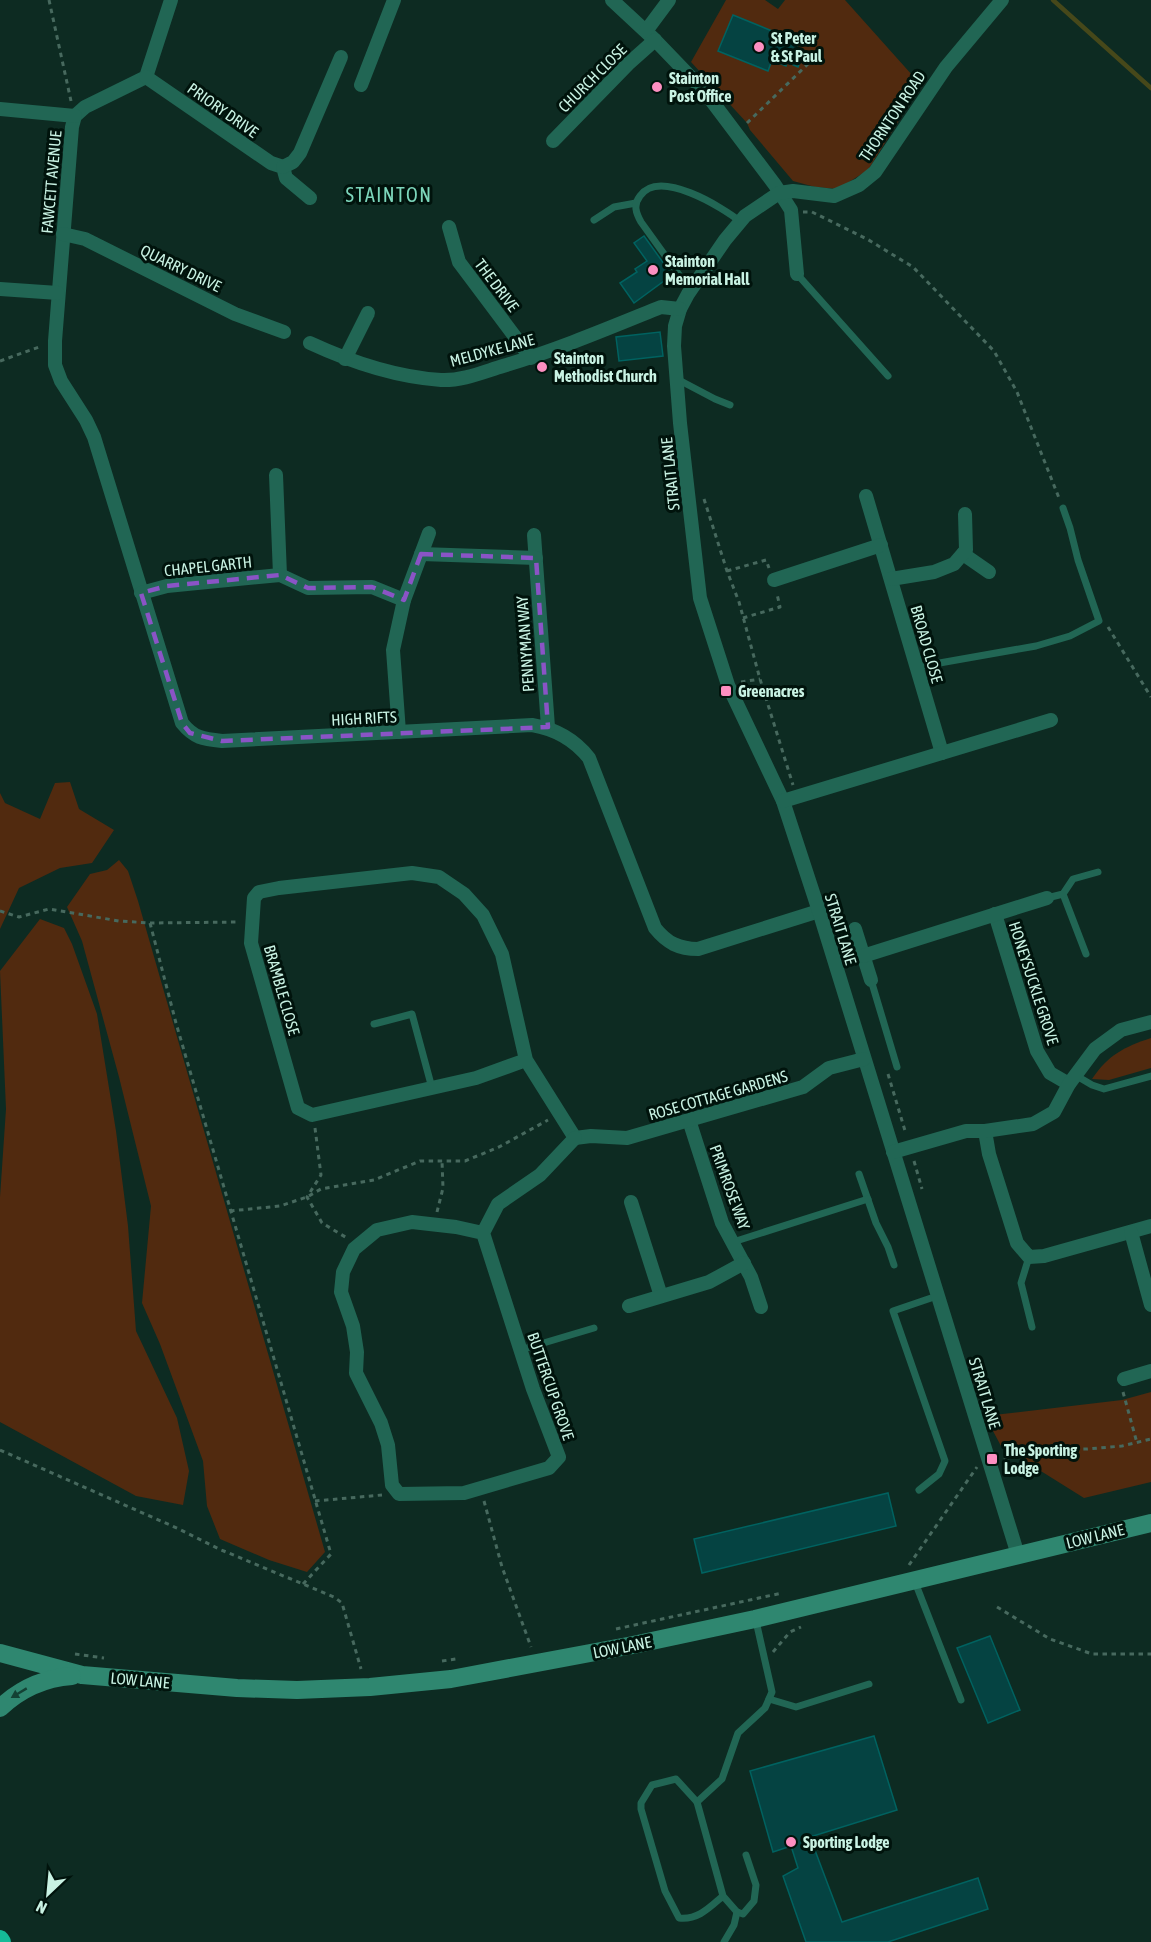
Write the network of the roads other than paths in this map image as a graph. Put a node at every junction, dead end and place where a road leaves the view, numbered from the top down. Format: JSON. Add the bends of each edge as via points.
{"nodes":[{"id":1,"x":171,"y":0,"type":"edge"},
{"id":2,"x":394,"y":0,"type":"edge"},
{"id":3,"x":612,"y":0,"type":"edge"},
{"id":4,"x":669,"y":0,"type":"edge"},
{"id":5,"x":1002,"y":0,"type":"edge"},
{"id":6,"x":650,"y":36,"type":"junction"},
{"id":7,"x":341,"y":57,"type":"dead end"},
{"id":8,"x":146,"y":77,"type":"junction"},
{"id":9,"x":361,"y":85,"type":"dead end"},
{"id":10,"x":0,"y":109,"type":"edge"},
{"id":11,"x":75,"y":116,"type":"junction"},
{"id":12,"x":553,"y":141,"type":"dead end"},
{"id":13,"x":283,"y":167,"type":"junction"},
{"id":14,"x":779,"y":194,"type":"junction"},
{"id":15,"x":310,"y":198,"type":"dead end"},
{"id":16,"x":636,"y":203,"type":"junction"},
{"id":17,"x":594,"y":220,"type":"dead end"},
{"id":18,"x":741,"y":222,"type":"junction"},
{"id":19,"x":448,"y":227,"type":"dead end"},
{"id":20,"x":63,"y":234,"type":"junction"},
{"id":21,"x":797,"y":274,"type":"joint"},
{"id":22,"x":0,"y":289,"type":"edge"},
{"id":23,"x":691,"y":290,"type":"junction"},
{"id":24,"x":58,"y":293,"type":"junction"},
{"id":25,"x":680,"y":309,"type":"junction"},
{"id":26,"x":368,"y":313,"type":"dead end"},
{"id":27,"x":284,"y":332,"type":"dead end"},
{"id":28,"x":55,"y":341,"type":"joint"},
{"id":29,"x":310,"y":344,"type":"dead end"},
{"id":30,"x":531,"y":358,"type":"junction"},
{"id":31,"x":345,"y":360,"type":"junction"},
{"id":32,"x":888,"y":376,"type":"dead end"},
{"id":33,"x":677,"y":379,"type":"junction"},
{"id":34,"x":730,"y":405,"type":"dead end"},
{"id":35,"x":276,"y":475,"type":"dead end"},
{"id":36,"x":866,"y":496,"type":"dead end"},
{"id":37,"x":1063,"y":508,"type":"road end"},
{"id":38,"x":965,"y":514,"type":"dead end"},
{"id":39,"x":429,"y":533,"type":"dead end"},
{"id":40,"x":534,"y":535,"type":"dead end"},
{"id":41,"x":881,"y":545,"type":"junction"},
{"id":42,"x":421,"y":554,"type":"junction"},
{"id":43,"x":963,"y":554,"type":"junction"},
{"id":44,"x":536,"y":558,"type":"junction"},
{"id":45,"x":989,"y":572,"type":"dead end"},
{"id":46,"x":280,"y":575,"type":"junction"},
{"id":47,"x":891,"y":579,"type":"junction"},
{"id":48,"x":774,"y":580,"type":"dead end"},
{"id":49,"x":141,"y":593,"type":"junction"},
{"id":50,"x":404,"y":600,"type":"junction"},
{"id":51,"x":917,"y":667,"type":"junction"},
{"id":52,"x":1051,"y":720,"type":"dead end"},
{"id":53,"x":548,"y":727,"type":"junction"},
{"id":54,"x":399,"y":732,"type":"junction"},
{"id":55,"x":942,"y":753,"type":"junction"},
{"id":56,"x":783,"y":801,"type":"junction"},
{"id":57,"x":1098,"y":872,"type":"dead end"},
{"id":58,"x":1063,"y":894,"type":"junction"},
{"id":59,"x":1047,"y":898,"type":"joint"},
{"id":60,"x":819,"y":911,"type":"junction"},
{"id":61,"x":995,"y":914,"type":"junction"},
{"id":62,"x":855,"y":930,"type":"dead end"},
{"id":63,"x":1086,"y":954,"type":"dead end"},
{"id":64,"x":862,"y":956,"type":"junction"},
{"id":65,"x":871,"y":980,"type":"joint"},
{"id":66,"x":1151,"y":1022,"type":"edge"},
{"id":67,"x":374,"y":1024,"type":"dead end"},
{"id":68,"x":864,"y":1059,"type":"junction"},
{"id":69,"x":526,"y":1060,"type":"junction"},
{"id":70,"x":897,"y":1067,"type":"dead end"},
{"id":71,"x":1151,"y":1076,"type":"edge"},
{"id":72,"x":1072,"y":1079,"type":"junction"},
{"id":73,"x":432,"y":1088,"type":"junction"},
{"id":74,"x":689,"y":1120,"type":"junction"},
{"id":75,"x":985,"y":1131,"type":"junction"},
{"id":76,"x":575,"y":1138,"type":"junction"},
{"id":77,"x":893,"y":1152,"type":"junction"},
{"id":78,"x":859,"y":1174,"type":"dead end"},
{"id":79,"x":868,"y":1199,"type":"junction"},
{"id":80,"x":631,"y":1202,"type":"dead end"},
{"id":81,"x":1151,"y":1226,"type":"edge"},
{"id":82,"x":1131,"y":1232,"type":"junction"},
{"id":83,"x":483,"y":1233,"type":"junction"},
{"id":84,"x":733,"y":1242,"type":"junction"},
{"id":85,"x":1029,"y":1257,"type":"junction"},
{"id":86,"x":744,"y":1263,"type":"junction"},
{"id":87,"x":894,"y":1265,"type":"dead end"},
{"id":88,"x":661,"y":1296,"type":"junction"},
{"id":89,"x":937,"y":1296,"type":"junction"},
{"id":90,"x":1151,"y":1305,"type":"edge"},
{"id":91,"x":629,"y":1306,"type":"dead end"},
{"id":92,"x":761,"y":1307,"type":"dead end"},
{"id":93,"x":1032,"y":1327,"type":"dead end"},
{"id":94,"x":594,"y":1328,"type":"dead end"},
{"id":95,"x":520,"y":1350,"type":"junction"},
{"id":96,"x":1151,"y":1371,"type":"edge"},
{"id":97,"x":1123,"y":1383,"type":"road end"},
{"id":98,"x":919,"y":1490,"type":"dead end"},
{"id":99,"x":1151,"y":1522,"type":"edge"},
{"id":100,"x":1018,"y":1555,"type":"junction"},
{"id":101,"x":911,"y":1573,"type":"junction"},
{"id":102,"x":755,"y":1619,"type":"junction"},
{"id":103,"x":0,"y":1653,"type":"edge"},
{"id":104,"x":82,"y":1675,"type":"junction"},
{"id":105,"x":869,"y":1684,"type":"dead end"},
{"id":106,"x":769,"y":1699,"type":"junction"},
{"id":107,"x":961,"y":1700,"type":"dead end"},
{"id":108,"x":0,"y":1708,"type":"edge"},
{"id":109,"x":697,"y":1802,"type":"junction"},
{"id":110,"x":746,"y":1855,"type":"dead end"},
{"id":111,"x":723,"y":1896,"type":"junction"},
{"id":112,"x":737,"y":1912,"type":"junction"},
{"id":113,"x":724,"y":1942,"type":"edge"}],
"edges":[{"from":1,"to":8,"type":"street"},
{"from":2,"to":9,"type":"street"},
{"from":3,"to":6,"type":"street"},
{"from":4,"to":6,"type":"street","name":"CHURCH CLOSE"},
{"from":5,"to":14,"type":"street","name":"THORNTON ROAD","via":[[946,67],[875,172],[859,185],[834,196],[793,191]]},
{"from":6,"to":12,"type":"street","name":"CHURCH CLOSE"},
{"from":6,"to":14,"type":"street","via":[[705,92]]},
{"from":7,"to":13,"type":"street","via":[[300,153]]},
{"from":8,"to":11,"type":"street","name":"FAWCETT AVENUE","via":[[85,107]]},
{"from":8,"to":13,"type":"street","name":"PRIORY DRIVE","via":[[271,163]]},
{"from":10,"to":11,"type":"street"},
{"from":11,"to":20,"type":"street","name":"FAWCETT AVENUE"},
{"from":13,"to":15,"type":"street","name":"PRIORY DRIVE","via":[[286,178]]},
{"from":14,"to":18,"type":"street","name":"STRAIT LANE"},
{"from":14,"to":21,"type":"street","via":[[791,210]]},
{"from":16,"to":17,"type":"lane","via":[[614,207]]},
{"from":16,"to":18,"type":"lane","via":[[649,188],[666,187],[709,200]]},
{"from":16,"to":23,"type":"lane","via":[[641,222]]},
{"from":18,"to":23,"type":"street","name":"STRAIT LANE"},
{"from":19,"to":30,"type":"street","name":"THE DRIVE","via":[[459,262]]},
{"from":20,"to":24,"type":"street","name":"FAWCETT AVENUE"},
{"from":20,"to":27,"type":"street","name":"QUARRY DRIVE","via":[[85,239],[235,314]]},
{"from":21,"to":32,"type":"lane"},
{"from":22,"to":24,"type":"street"},
{"from":23,"to":25,"type":"street","name":"STRAIT LANE"},
{"from":24,"to":28,"type":"street","name":"FAWCETT AVENUE"},
{"from":25,"to":30,"type":"street","name":"MELDYKE LANE","via":[[661,307]]},
{"from":25,"to":33,"type":"street","name":"STRAIT LANE","via":[[674,336]]},
{"from":26,"to":31,"type":"street"},
{"from":28,"to":49,"type":"street","name":"HIGH RIFTS","via":[[55,365],[94,437]]},
{"from":29,"to":31,"type":"street","name":"MELDYKE LANE"},
{"from":30,"to":31,"type":"street","name":"MELDYKE LANE","via":[[443,380],[396,374]]},
{"from":33,"to":34,"type":"lane"},
{"from":33,"to":56,"type":"street","name":"STRAIT LANE","via":[[700,598],[728,685]]},
{"from":35,"to":46,"type":"street"},
{"from":36,"to":41,"type":"street","name":"BROAD CLOSE"},
{"from":37,"to":51,"type":"lane","via":[[1099,621],[1070,636],[1036,646]]},
{"from":38,"to":43,"type":"street"},
{"from":39,"to":42,"type":"street"},
{"from":40,"to":44,"type":"street","name":"PENNYMAN WAY"},
{"from":41,"to":47,"type":"street","name":"BROAD CLOSE"},
{"from":41,"to":48,"type":"street"},
{"from":42,"to":44,"type":"street"},
{"from":42,"to":50,"type":"street"},
{"from":43,"to":45,"type":"street"},
{"from":43,"to":47,"type":"street","via":[[954,564],[934,572]]},
{"from":44,"to":53,"type":"street","name":"PENNYMAN WAY"},
{"from":46,"to":49,"type":"street","name":"CHAPEL GARTH","via":[[167,586]]},
{"from":46,"to":50,"type":"street","via":[[308,588],[372,587]]},
{"from":47,"to":51,"type":"street","name":"BROAD CLOSE"},
{"from":49,"to":54,"type":"street","name":"HIGH RIFTS","via":[[182,723],[190,733],[222,741]]},
{"from":50,"to":54,"type":"street","via":[[393,650]]},
{"from":51,"to":55,"type":"street","name":"BROAD CLOSE"},
{"from":52,"to":55,"type":"street"},
{"from":53,"to":54,"type":"street","name":"HIGH RIFTS"},
{"from":53,"to":60,"type":"street","name":"HIGH RIFTS","via":[[580,746],[589,758],[655,928],[673,945],[698,949]]},
{"from":55,"to":56,"type":"street"},
{"from":56,"to":60,"type":"street","name":"STRAIT LANE"},
{"from":57,"to":58,"type":"lane","via":[[1073,879]]},
{"from":58,"to":59,"type":"lane"},
{"from":58,"to":63,"type":"lane"},
{"from":59,"to":61,"type":"street","name":"HONEYSUCKLE GROVE"},
{"from":60,"to":68,"type":"street","name":"STRAIT LANE"},
{"from":61,"to":64,"type":"street","name":"HONEYSUCKLE GROVE"},
{"from":61,"to":72,"type":"street","name":"HONEYSUCKLE GROVE","via":[[1037,1051],[1050,1073]]},
{"from":62,"to":64,"type":"street"},
{"from":64,"to":65,"type":"street"},
{"from":65,"to":70,"type":"lane"},
{"from":66,"to":72,"type":"street","via":[[1121,1030],[1095,1049]]},
{"from":67,"to":73,"type":"lane","via":[[412,1014]]},
{"from":68,"to":74,"type":"street","name":"ROSE COTTAGE GARDENS","via":[[830,1068],[803,1087]]},
{"from":68,"to":77,"type":"street","name":"STRAIT LANE"},
{"from":69,"to":73,"type":"street"},
{"from":69,"to":73,"type":"street","name":"BRAMBLE CLOSE","via":[[502,954],[483,915],[464,894],[439,877],[412,873],[259,892],[254,898],[251,943],[298,1108],[312,1114]]},
{"from":69,"to":76,"type":"street","name":"BRAMBLE CLOSE"},
{"from":71,"to":72,"type":"lane","via":[[1104,1089]]},
{"from":72,"to":75,"type":"street","via":[[1054,1112],[1033,1124]]},
{"from":74,"to":76,"type":"street","name":"ROSE COTTAGE GARDENS","via":[[627,1138]]},
{"from":74,"to":84,"type":"street","name":"PRIMROSE WAY","via":[[722,1223]]},
{"from":75,"to":77,"type":"street","via":[[966,1131]]},
{"from":75,"to":85,"type":"street","via":[[1017,1243]]},
{"from":76,"to":83,"type":"street","via":[[540,1174],[498,1204]]},
{"from":77,"to":89,"type":"street","name":"STRAIT LANE"},
{"from":78,"to":79,"type":"lane"},
{"from":79,"to":84,"type":"lane"},
{"from":79,"to":87,"type":"lane"},
{"from":80,"to":88,"type":"street"},
{"from":81,"to":82,"type":"street"},
{"from":82,"to":85,"type":"street"},
{"from":82,"to":90,"type":"street"},
{"from":83,"to":95,"type":"street","name":"BUTTERCUP GROVE"},
{"from":83,"to":95,"type":"street","name":"BUTTERCUP GROVE","via":[[412,1222],[377,1230],[354,1249],[344,1272],[341,1292],[353,1326],[356,1373],[381,1423],[388,1445],[392,1485],[399,1494],[464,1493],[549,1468],[558,1457]]},
{"from":84,"to":86,"type":"street","name":"PRIMROSE WAY"},
{"from":85,"to":93,"type":"lane","via":[[1021,1283]]},
{"from":86,"to":88,"type":"street","via":[[709,1282]]},
{"from":86,"to":92,"type":"street","name":"PRIMROSE WAY"},
{"from":88,"to":91,"type":"street"},
{"from":89,"to":98,"type":"lane","via":[[893,1311],[945,1461],[939,1474]]},
{"from":89,"to":100,"type":"street","name":"STRAIT LANE"},
{"from":94,"to":95,"type":"lane"},
{"from":96,"to":97,"type":"street"},
{"from":99,"to":100,"type":"main road","name":"LOW LANE"},
{"from":100,"to":101,"type":"main road","name":"LOW LANE"},
{"from":101,"to":102,"type":"main road","name":"LOW LANE"},
{"from":101,"to":107,"type":"lane"},
{"from":102,"to":104,"type":"main road","name":"LOW LANE","via":[[538,1664],[451,1679],[370,1687],[237,1688]]},
{"from":102,"to":106,"type":"lane","via":[[772,1692]]},
{"from":103,"to":104,"type":"main road","name":"LOW LANE"},
{"from":104,"to":108,"type":"main road","name":"LOW LANE","one_way":true,"via":[[57,1677],[33,1685]]},
{"from":105,"to":106,"type":"lane","via":[[795,1707]]},
{"from":106,"to":109,"type":"lane","via":[[765,1708],[738,1733],[722,1779]]},
{"from":109,"to":111,"type":"lane"},
{"from":109,"to":111,"type":"lane","via":[[676,1779],[652,1785],[641,1809],[665,1891],[679,1918],[704,1912]]},
{"from":110,"to":112,"type":"lane","via":[[756,1885],[754,1901],[743,1914]]},
{"from":111,"to":112,"type":"lane"},
{"from":112,"to":113,"type":"lane"}]}
